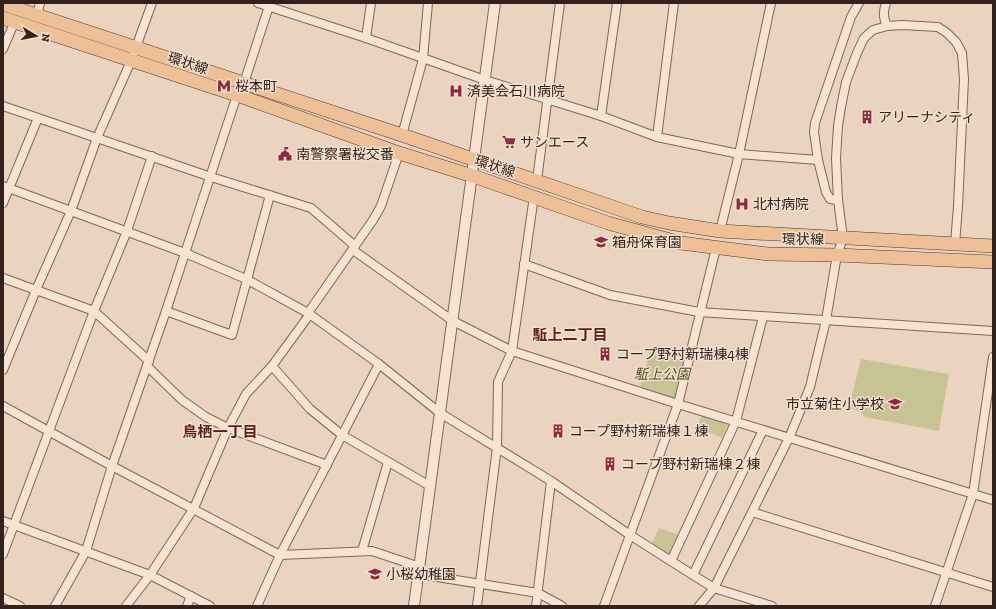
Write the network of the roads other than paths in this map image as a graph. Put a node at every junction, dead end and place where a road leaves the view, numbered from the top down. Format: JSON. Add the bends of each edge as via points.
{"nodes":[{"id":1,"x":152,"y":3,"type":"edge"},
{"id":2,"x":258,"y":3,"type":"edge"},
{"id":3,"x":371,"y":3,"type":"edge"},
{"id":4,"x":428,"y":3,"type":"edge"},
{"id":5,"x":495,"y":3,"type":"edge"},
{"id":6,"x":560,"y":3,"type":"edge"},
{"id":7,"x":617,"y":3,"type":"edge"},
{"id":8,"x":674,"y":3,"type":"edge"},
{"id":9,"x":771,"y":3,"type":"edge"},
{"id":10,"x":859,"y":3,"type":"edge"},
{"id":11,"x":886,"y":3,"type":"edge"},
{"id":12,"x":3,"y":4,"type":"edge"},
{"id":13,"x":269,"y":5,"type":"edge"},
{"id":14,"x":38,"y":9,"type":"edge"},
{"id":15,"x":9,"y":20,"type":"edge"},
{"id":16,"x":887,"y":26,"type":"junction"},
{"id":17,"x":366,"y":38,"type":"junction"},
{"id":18,"x":136,"y":48,"type":"junction"},
{"id":19,"x":3,"y":49,"type":"edge"},
{"id":20,"x":423,"y":59,"type":"junction"},
{"id":21,"x":131,"y":61,"type":"junction"},
{"id":22,"x":485,"y":80,"type":"junction"},
{"id":23,"x":244,"y":83,"type":"junction"},
{"id":24,"x":237,"y":95,"type":"junction"},
{"id":25,"x":547,"y":99,"type":"junction"},
{"id":26,"x":3,"y":106,"type":"edge"},
{"id":27,"x":601,"y":116,"type":"junction"},
{"id":28,"x":38,"y":118,"type":"junction"},
{"id":29,"x":402,"y":135,"type":"junction"},
{"id":30,"x":657,"y":137,"type":"junction"},
{"id":31,"x":97,"y":138,"type":"junction"},
{"id":32,"x":399,"y":153,"type":"junction"},
{"id":33,"x":739,"y":154,"type":"junction"},
{"id":34,"x":152,"y":156,"type":"junction"},
{"id":35,"x":474,"y":160,"type":"junction"},
{"id":36,"x":818,"y":160,"type":"junction"},
{"id":37,"x":473,"y":176,"type":"junction"},
{"id":38,"x":211,"y":177,"type":"junction"},
{"id":39,"x":537,"y":180,"type":"junction"},
{"id":40,"x":6,"y":187,"type":"edge"},
{"id":41,"x":270,"y":195,"type":"junction"},
{"id":42,"x":534,"y":196,"type":"junction"},
{"id":43,"x":838,"y":200,"type":"junction"},
{"id":44,"x":3,"y":203,"type":"edge"},
{"id":45,"x":71,"y":211,"type":"junction"},
{"id":46,"x":126,"y":231,"type":"junction"},
{"id":47,"x":720,"y":232,"type":"junction"},
{"id":48,"x":843,"y":238,"type":"junction"},
{"id":49,"x":955,"y":244,"type":"junction"},
{"id":50,"x":993,"y":246,"type":"edge"},
{"id":51,"x":354,"y":248,"type":"junction"},
{"id":52,"x":716,"y":248,"type":"junction"},
{"id":53,"x":185,"y":253,"type":"junction"},
{"id":54,"x":837,"y":255,"type":"junction"},
{"id":55,"x":993,"y":262,"type":"edge"},
{"id":56,"x":524,"y":264,"type":"junction"},
{"id":57,"x":3,"y":278,"type":"edge"},
{"id":58,"x":246,"y":279,"type":"junction"},
{"id":59,"x":36,"y":290,"type":"junction"},
{"id":60,"x":94,"y":311,"type":"junction"},
{"id":61,"x":166,"y":311,"type":"junction"},
{"id":62,"x":700,"y":312,"type":"junction"},
{"id":63,"x":309,"y":313,"type":"junction"},
{"id":64,"x":763,"y":317,"type":"junction"},
{"id":65,"x":826,"y":320,"type":"junction"},
{"id":66,"x":453,"y":321,"type":"junction"},
{"id":67,"x":993,"y":331,"type":"edge"},
{"id":68,"x":512,"y":351,"type":"junction"},
{"id":69,"x":993,"y":357,"type":"edge"},
{"id":70,"x":148,"y":364,"type":"junction"},
{"id":71,"x":379,"y":364,"type":"junction"},
{"id":72,"x":272,"y":366,"type":"junction"},
{"id":73,"x":3,"y":370,"type":"edge"},
{"id":74,"x":678,"y":404,"type":"junction"},
{"id":75,"x":3,"y":406,"type":"edge"},
{"id":76,"x":440,"y":413,"type":"junction"},
{"id":77,"x":736,"y":421,"type":"junction"},
{"id":78,"x":228,"y":428,"type":"junction"},
{"id":79,"x":763,"y":430,"type":"junction"},
{"id":80,"x":49,"y":432,"type":"junction"},
{"id":81,"x":342,"y":435,"type":"junction"},
{"id":82,"x":789,"y":438,"type":"junction"},
{"id":83,"x":497,"y":447,"type":"junction"},
{"id":84,"x":388,"y":462,"type":"junction"},
{"id":85,"x":326,"y":465,"type":"junction"},
{"id":86,"x":112,"y":466,"type":"junction"},
{"id":87,"x":551,"y":481,"type":"junction"},
{"id":88,"x":430,"y":486,"type":"junction"},
{"id":89,"x":973,"y":494,"type":"junction"},
{"id":90,"x":993,"y":500,"type":"edge"},
{"id":91,"x":194,"y":508,"type":"junction"},
{"id":92,"x":752,"y":512,"type":"junction"},
{"id":93,"x":3,"y":521,"type":"edge"},
{"id":94,"x":14,"y":525,"type":"junction"},
{"id":95,"x":630,"y":535,"type":"junction"},
{"id":96,"x":86,"y":551,"type":"junction"},
{"id":97,"x":362,"y":551,"type":"junction"},
{"id":98,"x":3,"y":554,"type":"edge"},
{"id":99,"x":280,"y":555,"type":"junction"},
{"id":100,"x":671,"y":561,"type":"junction"},
{"id":101,"x":946,"y":573,"type":"junction"},
{"id":102,"x":418,"y":574,"type":"junction"},
{"id":103,"x":150,"y":575,"type":"junction"},
{"id":104,"x":693,"y":575,"type":"junction"},
{"id":105,"x":479,"y":583,"type":"junction"},
{"id":106,"x":993,"y":587,"type":"edge"},
{"id":107,"x":714,"y":588,"type":"junction"},
{"id":108,"x":538,"y":593,"type":"junction"},
{"id":109,"x":191,"y":596,"type":"junction"},
{"id":110,"x":3,"y":598,"type":"edge"},
{"id":111,"x":20,"y":606,"type":"edge"},
{"id":112,"x":55,"y":606,"type":"edge"},
{"id":113,"x":126,"y":606,"type":"edge"},
{"id":114,"x":187,"y":606,"type":"edge"},
{"id":115,"x":210,"y":606,"type":"edge"},
{"id":116,"x":257,"y":606,"type":"edge"},
{"id":117,"x":414,"y":606,"type":"edge"},
{"id":118,"x":476,"y":606,"type":"edge"},
{"id":119,"x":536,"y":606,"type":"edge"},
{"id":120,"x":562,"y":606,"type":"edge"},
{"id":121,"x":604,"y":606,"type":"edge"},
{"id":122,"x":699,"y":606,"type":"edge"},
{"id":123,"x":772,"y":606,"type":"edge"},
{"id":124,"x":935,"y":606,"type":"edge"}],
"edges":[{"from":1,"to":18,"type":"street"},
{"from":2,"to":13,"type":"street"},
{"from":3,"to":17,"type":"street"},
{"from":4,"to":20,"type":"street"},
{"from":5,"to":22,"type":"street"},
{"from":6,"to":25,"type":"street"},
{"from":7,"to":27,"type":"street"},
{"from":8,"to":30,"type":"street"},
{"from":9,"to":33,"type":"street"},
{"from":10,"to":36,"type":"street","via":[[851,16],[815,123]]},
{"from":11,"to":16,"type":"street","via":[[883,12]]},
{"from":12,"to":14,"type":"main road","name":"環状線"},
{"from":13,"to":17,"type":"street"},
{"from":13,"to":23,"type":"street"},
{"from":14,"to":18,"type":"main road","name":"環状線"},
{"from":15,"to":19,"type":"street"},
{"from":15,"to":21,"type":"main road","name":"環状線"},
{"from":16,"to":43,"type":"street","via":[[873,30],[864,38],[846,82],[837,141]]},
{"from":16,"to":49,"type":"street","via":[[938,27],[956,42],[962,53],[964,79]]},
{"from":17,"to":20,"type":"street"},
{"from":18,"to":21,"type":"street"},
{"from":18,"to":23,"type":"main road","name":"環状線"},
{"from":20,"to":22,"type":"street"},
{"from":20,"to":29,"type":"street"},
{"from":21,"to":24,"type":"main road","name":"環状線"},
{"from":21,"to":31,"type":"street"},
{"from":22,"to":25,"type":"street"},
{"from":22,"to":35,"type":"street"},
{"from":23,"to":29,"type":"main road","name":"環状線"},
{"from":24,"to":32,"type":"main road","name":"環状線"},
{"from":24,"to":38,"type":"street"},
{"from":25,"to":27,"type":"street"},
{"from":25,"to":39,"type":"street"},
{"from":26,"to":28,"type":"street"},
{"from":27,"to":30,"type":"street"},
{"from":28,"to":31,"type":"street"},
{"from":28,"to":40,"type":"street"},
{"from":29,"to":35,"type":"main road","name":"環状線"},
{"from":30,"to":33,"type":"street"},
{"from":31,"to":34,"type":"street"},
{"from":31,"to":45,"type":"street"},
{"from":32,"to":37,"type":"main road","name":"環状線"},
{"from":32,"to":51,"type":"street","via":[[381,206]]},
{"from":33,"to":36,"type":"street"},
{"from":33,"to":47,"type":"street"},
{"from":34,"to":38,"type":"street"},
{"from":34,"to":46,"type":"street"},
{"from":35,"to":37,"type":"street"},
{"from":35,"to":39,"type":"main road","name":"環状線"},
{"from":36,"to":43,"type":"street","via":[[830,200]]},
{"from":37,"to":42,"type":"main road","name":"環状線"},
{"from":37,"to":66,"type":"street"},
{"from":38,"to":41,"type":"street"},
{"from":38,"to":53,"type":"street"},
{"from":39,"to":47,"type":"main road","name":"環状線","via":[[642,217]]},
{"from":40,"to":44,"type":"street"},
{"from":40,"to":45,"type":"street"},
{"from":41,"to":51,"type":"street","via":[[311,208]]},
{"from":41,"to":58,"type":"street"},
{"from":42,"to":52,"type":"main road","name":"環状線","via":[[645,234]]},
{"from":42,"to":56,"type":"street"},
{"from":43,"to":48,"type":"street"},
{"from":45,"to":46,"type":"street"},
{"from":45,"to":59,"type":"street"},
{"from":46,"to":53,"type":"street"},
{"from":46,"to":60,"type":"street"},
{"from":47,"to":48,"type":"main road","name":"環状線"},
{"from":48,"to":49,"type":"main road","name":"環状線"},
{"from":48,"to":54,"type":"street"},
{"from":49,"to":50,"type":"main road","name":"環状線"},
{"from":51,"to":63,"type":"street"},
{"from":51,"to":66,"type":"street"},
{"from":52,"to":54,"type":"main road","name":"環状線","via":[[768,254]]},
{"from":52,"to":62,"type":"street"},
{"from":53,"to":58,"type":"street"},
{"from":53,"to":61,"type":"street"},
{"from":54,"to":55,"type":"main road","name":"環状線"},
{"from":54,"to":65,"type":"street"},
{"from":56,"to":62,"type":"street","via":[[610,295]]},
{"from":56,"to":68,"type":"street"},
{"from":57,"to":59,"type":"street"},
{"from":58,"to":61,"type":"street","via":[[232,335]]},
{"from":58,"to":63,"type":"street"},
{"from":59,"to":60,"type":"street"},
{"from":59,"to":73,"type":"street"},
{"from":60,"to":70,"type":"street"},
{"from":60,"to":80,"type":"street"},
{"from":61,"to":70,"type":"street"},
{"from":62,"to":64,"type":"street"},
{"from":62,"to":74,"type":"street"},
{"from":63,"to":71,"type":"street"},
{"from":63,"to":72,"type":"street"},
{"from":64,"to":65,"type":"street"},
{"from":64,"to":77,"type":"street"},
{"from":65,"to":67,"type":"street"},
{"from":65,"to":82,"type":"street","via":[[810,387]]},
{"from":66,"to":68,"type":"street"},
{"from":66,"to":76,"type":"street"},
{"from":68,"to":74,"type":"street"},
{"from":68,"to":83,"type":"street","via":[[498,382]]},
{"from":69,"to":89,"type":"street"},
{"from":70,"to":78,"type":"street","via":[[182,400],[206,418]]},
{"from":70,"to":86,"type":"street"},
{"from":71,"to":76,"type":"street"},
{"from":71,"to":81,"type":"street"},
{"from":72,"to":78,"type":"street","via":[[246,394]]},
{"from":72,"to":81,"type":"street","via":[[310,409]]},
{"from":74,"to":77,"type":"street"},
{"from":74,"to":95,"type":"street"},
{"from":75,"to":80,"type":"street"},
{"from":76,"to":83,"type":"street"},
{"from":76,"to":88,"type":"street"},
{"from":77,"to":79,"type":"street"},
{"from":77,"to":100,"type":"street"},
{"from":78,"to":85,"type":"street"},
{"from":78,"to":91,"type":"street"},
{"from":79,"to":82,"type":"street"},
{"from":79,"to":104,"type":"street"},
{"from":80,"to":86,"type":"street"},
{"from":80,"to":94,"type":"street"},
{"from":81,"to":84,"type":"street"},
{"from":81,"to":85,"type":"street"},
{"from":82,"to":89,"type":"street"},
{"from":82,"to":92,"type":"street"},
{"from":83,"to":87,"type":"street"},
{"from":83,"to":105,"type":"street"},
{"from":84,"to":88,"type":"street"},
{"from":84,"to":97,"type":"street"},
{"from":85,"to":99,"type":"street"},
{"from":86,"to":91,"type":"street"},
{"from":86,"to":96,"type":"street"},
{"from":87,"to":95,"type":"street"},
{"from":87,"to":108,"type":"street"},
{"from":88,"to":102,"type":"street"},
{"from":89,"to":90,"type":"street"},
{"from":89,"to":101,"type":"street"},
{"from":91,"to":99,"type":"street"},
{"from":91,"to":103,"type":"street"},
{"from":92,"to":101,"type":"street"},
{"from":92,"to":107,"type":"street"},
{"from":93,"to":94,"type":"street"},
{"from":94,"to":96,"type":"street"},
{"from":94,"to":98,"type":"street"},
{"from":95,"to":100,"type":"street"},
{"from":95,"to":121,"type":"street"},
{"from":96,"to":103,"type":"street"},
{"from":96,"to":112,"type":"street"},
{"from":97,"to":99,"type":"street"},
{"from":97,"to":102,"type":"street","via":[[372,551],[414,565]]},
{"from":99,"to":116,"type":"street"},
{"from":100,"to":104,"type":"street"},
{"from":101,"to":106,"type":"street"},
{"from":101,"to":124,"type":"street"},
{"from":102,"to":105,"type":"street"},
{"from":102,"to":117,"type":"street"},
{"from":103,"to":109,"type":"street"},
{"from":103,"to":113,"type":"street"},
{"from":104,"to":107,"type":"street"},
{"from":105,"to":108,"type":"street"},
{"from":105,"to":118,"type":"street"},
{"from":107,"to":122,"type":"street"},
{"from":107,"to":123,"type":"street"},
{"from":108,"to":119,"type":"street"},
{"from":108,"to":120,"type":"street"},
{"from":109,"to":114,"type":"street"},
{"from":109,"to":115,"type":"street"},
{"from":110,"to":111,"type":"street"}]}
